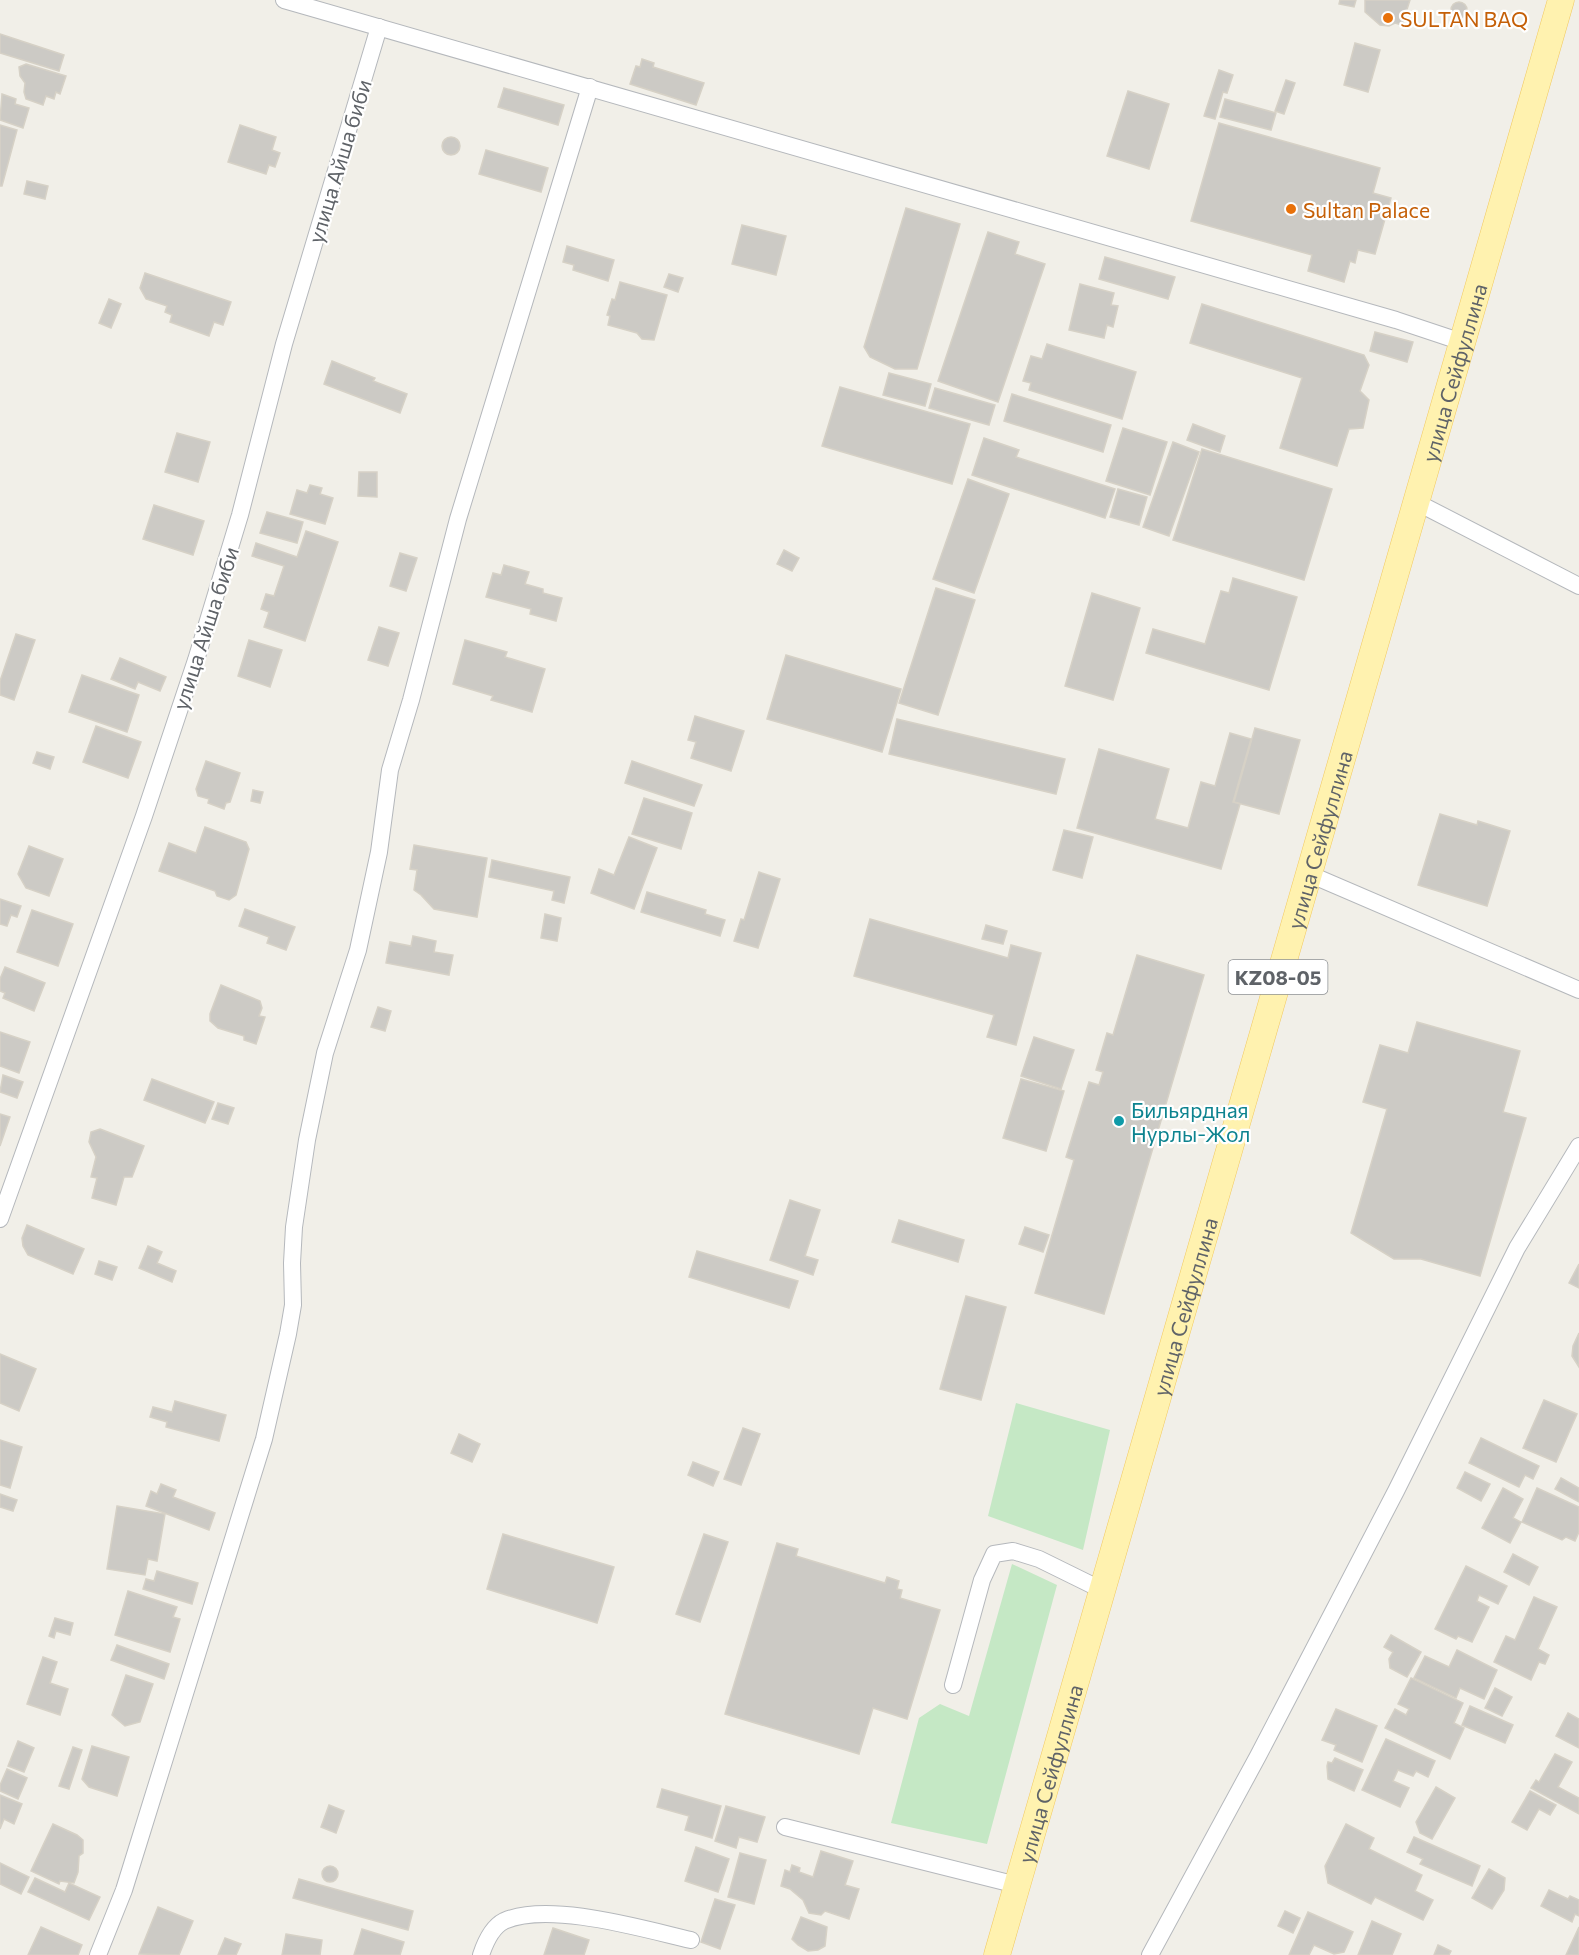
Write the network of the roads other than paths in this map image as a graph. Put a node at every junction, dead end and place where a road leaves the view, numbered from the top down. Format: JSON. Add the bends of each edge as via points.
{"nodes":[{"id":1,"x":284,"y":0,"type":"edge"},
{"id":2,"x":1561,"y":0,"type":"edge"},
{"id":3,"x":379,"y":27,"type":"junction"},
{"id":4,"x":590,"y":87,"type":"junction"},
{"id":5,"x":1462,"y":342,"type":"junction"},
{"id":6,"x":1416,"y":502,"type":"junction"},
{"id":7,"x":1579,"y":586,"type":"edge"},
{"id":8,"x":1309,"y":874,"type":"junction"},
{"id":9,"x":1579,"y":990,"type":"edge"},
{"id":10,"x":1579,"y":1146,"type":"edge"},
{"id":11,"x":0,"y":1219,"type":"edge"},
{"id":12,"x":1102,"y":1590,"type":"junction"},
{"id":13,"x":953,"y":1684,"type":"dead end"},
{"id":14,"x":785,"y":1827,"type":"dead end"},
{"id":15,"x":1017,"y":1885,"type":"junction"},
{"id":16,"x":691,"y":1940,"type":"dead end"},
{"id":17,"x":98,"y":1955,"type":"edge"},
{"id":18,"x":481,"y":1955,"type":"edge"},
{"id":19,"x":997,"y":1955,"type":"edge"},
{"id":20,"x":1150,"y":1955,"type":"edge"}],
"edges":[{"from":1,"to":3,"type":"street"},
{"from":2,"to":5,"type":"main road","name":"улица Сейфуллина","number":"KZ08-05"},
{"from":3,"to":4,"type":"street"},
{"from":3,"to":11,"type":"street","name":"улица Айша биби","via":[[195,660],[144,816]]},
{"from":4,"to":5,"type":"street"},
{"from":4,"to":17,"type":"street","via":[[458,519],[390,770],[379,852],[358,950],[326,1053],[307,1140],[294,1227],[293,1305],[264,1439],[124,1890]]},
{"from":5,"to":6,"type":"main road","name":"улица Сейфуллина","number":"KZ08-05"},
{"from":6,"to":7,"type":"street"},
{"from":6,"to":8,"type":"main road","name":"улица Сейфуллина","number":"KZ08-05"},
{"from":8,"to":9,"type":"street"},
{"from":8,"to":12,"type":"main road","name":"улица Сейфуллина","number":"KZ08-05"},
{"from":10,"to":20,"type":"street","via":[[1518,1248],[1385,1513]]},
{"from":12,"to":13,"type":"street","via":[[1039,1559],[1013,1551],[994,1554],[982,1580]]},
{"from":12,"to":15,"type":"main road","name":"улица Сейфуллина","number":"KZ08-05"},
{"from":14,"to":15,"type":"street"},
{"from":15,"to":19,"type":"main road","name":"улица Сейфуллина","number":"KZ08-05"},
{"from":16,"to":18,"type":"street","via":[[621,1924],[530,1914],[502,1922],[486,1941]]}]}
